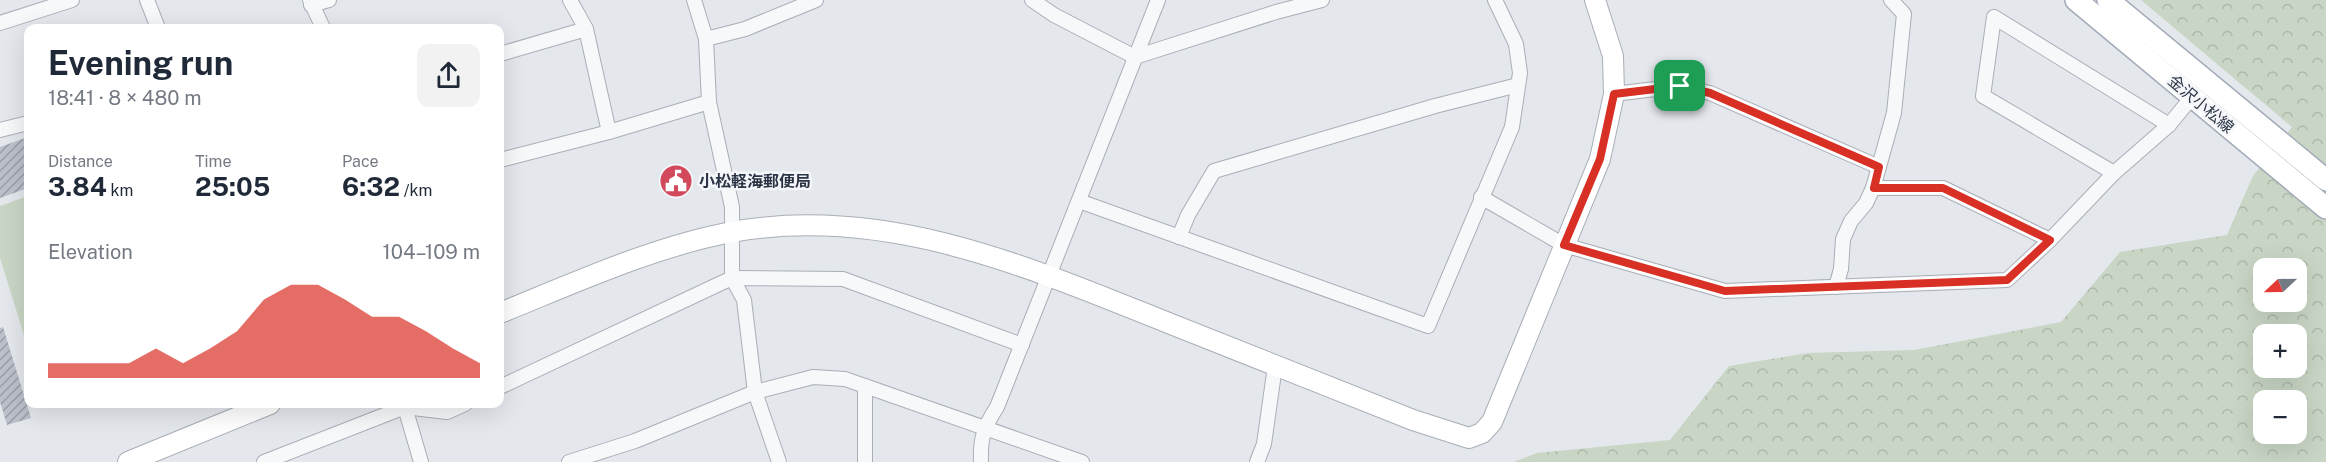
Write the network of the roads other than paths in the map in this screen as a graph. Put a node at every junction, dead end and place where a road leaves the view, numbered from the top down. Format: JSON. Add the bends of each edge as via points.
{"nodes":[{"id":1,"x":72,"y":0,"type":"edge"},
{"id":2,"x":147,"y":0,"type":"edge"},
{"id":3,"x":329,"y":0,"type":"edge"},
{"id":4,"x":570,"y":0,"type":"edge"},
{"id":5,"x":694,"y":0,"type":"edge"},
{"id":6,"x":816,"y":0,"type":"edge"},
{"id":7,"x":1032,"y":0,"type":"edge"},
{"id":8,"x":1158,"y":0,"type":"edge"},
{"id":9,"x":1322,"y":0,"type":"edge"},
{"id":10,"x":1495,"y":0,"type":"edge"},
{"id":11,"x":1595,"y":0,"type":"edge"},
{"id":12,"x":1891,"y":0,"type":"edge"},
{"id":13,"x":2076,"y":0,"type":"edge"},
{"id":14,"x":2108,"y":0,"type":"edge"},
{"id":15,"x":310,"y":2,"type":"edge"},
{"id":16,"x":0,"y":23,"type":"edge"},
{"id":17,"x":156,"y":24,"type":"edge"},
{"id":18,"x":321,"y":24,"type":"edge"},
{"id":19,"x":586,"y":29,"type":"junction"},
{"id":20,"x":706,"y":39,"type":"junction"},
{"id":21,"x":504,"y":53,"type":"edge"},
{"id":22,"x":1135,"y":57,"type":"junction"},
{"id":23,"x":1518,"y":86,"type":"junction"},
{"id":24,"x":1614,"y":94,"type":"junction"},
{"id":25,"x":2192,"y":97,"type":"junction"},
{"id":26,"x":709,"y":102,"type":"junction"},
{"id":27,"x":24,"y":124,"type":"edge"},
{"id":28,"x":2169,"y":124,"type":"junction"},
{"id":29,"x":0,"y":130,"type":"edge"},
{"id":30,"x":609,"y":132,"type":"junction"},
{"id":31,"x":504,"y":159,"type":"edge"},
{"id":32,"x":1879,"y":167,"type":"junction"},
{"id":33,"x":2114,"y":173,"type":"junction"},
{"id":34,"x":2326,"y":180,"type":"edge"},
{"id":35,"x":1874,"y":188,"type":"junction"},
{"id":36,"x":1481,"y":197,"type":"junction"},
{"id":37,"x":1079,"y":201,"type":"junction"},
{"id":38,"x":2326,"y":207,"type":"edge"},
{"id":39,"x":732,"y":232,"type":"junction"},
{"id":40,"x":1179,"y":237,"type":"junction"},
{"id":41,"x":2050,"y":240,"type":"junction"},
{"id":42,"x":1564,"y":245,"type":"junction"},
{"id":43,"x":1050,"y":276,"type":"junction"},
{"id":44,"x":732,"y":278,"type":"junction"},
{"id":45,"x":1836,"y":287,"type":"junction"},
{"id":46,"x":504,"y":311,"type":"edge"},
{"id":47,"x":1022,"y":345,"type":"junction"},
{"id":48,"x":1275,"y":366,"type":"junction"},
{"id":49,"x":504,"y":385,"type":"edge"},
{"id":50,"x":865,"y":386,"type":"junction"},
{"id":51,"x":755,"y":392,"type":"junction"},
{"id":52,"x":260,"y":408,"type":"edge"},
{"id":53,"x":398,"y":408,"type":"edge"},
{"id":54,"x":406,"y":408,"type":"edge"},
{"id":55,"x":423,"y":408,"type":"edge"},
{"id":56,"x":456,"y":408,"type":"edge"},
{"id":57,"x":984,"y":427,"type":"junction"},
{"id":58,"x":128,"y":462,"type":"edge"},
{"id":59,"x":264,"y":462,"type":"edge"},
{"id":60,"x":421,"y":462,"type":"edge"},
{"id":61,"x":569,"y":462,"type":"edge"},
{"id":62,"x":779,"y":462,"type":"edge"},
{"id":63,"x":865,"y":462,"type":"edge"},
{"id":64,"x":981,"y":462,"type":"edge"},
{"id":65,"x":1082,"y":462,"type":"edge"},
{"id":66,"x":1257,"y":462,"type":"edge"}],
"edges":[{"from":1,"to":16,"type":"street"},
{"from":2,"to":17,"type":"street"},
{"from":3,"to":15,"type":"street"},
{"from":4,"to":19,"type":"street"},
{"from":5,"to":20,"type":"street"},
{"from":6,"to":20,"type":"street","via":[[745,29]]},
{"from":7,"to":22,"type":"street"},
{"from":8,"to":22,"type":"street"},
{"from":9,"to":22,"type":"street"},
{"from":10,"to":23,"type":"street","via":[[1516,44]]},
{"from":11,"to":24,"type":"street","via":[[1612,56]]},
{"from":12,"to":32,"type":"street","via":[[1904,14],[1894,113]]},
{"from":13,"to":25,"type":"main road","name":"金沢小松線"},
{"from":14,"to":34,"type":"main road","name":"金沢小松線"},
{"from":15,"to":18,"type":"street"},
{"from":19,"to":21,"type":"street"},
{"from":19,"to":30,"type":"street"},
{"from":20,"to":26,"type":"street"},
{"from":22,"to":37,"type":"street"},
{"from":23,"to":36,"type":"street","via":[[1512,127]]},
{"from":23,"to":40,"type":"street","via":[[1435,106],[1214,171]]},
{"from":24,"to":32,"type":"street","via":[[1680,86],[1710,93]]},
{"from":24,"to":42,"type":"street","via":[[1600,159]]},
{"from":25,"to":28,"type":"street"},
{"from":25,"to":38,"type":"main road","name":"金沢小松線"},
{"from":26,"to":30,"type":"street"},
{"from":26,"to":39,"type":"street","via":[[732,207]]},
{"from":27,"to":29,"type":"street"},
{"from":28,"to":33,"type":"street"},
{"from":28,"to":33,"type":"street","via":[[1994,17],[1983,96]]},
{"from":30,"to":31,"type":"street"},
{"from":32,"to":35,"type":"street"},
{"from":33,"to":41,"type":"street"},
{"from":35,"to":41,"type":"street","via":[[1943,188]]},
{"from":35,"to":45,"type":"street","via":[[1843,239]]},
{"from":36,"to":40,"type":"street","via":[[1428,326]]},
{"from":36,"to":42,"type":"street"},
{"from":37,"to":40,"type":"street"},
{"from":37,"to":43,"type":"street"},
{"from":39,"to":43,"type":"street","via":[[822,225],[867,227],[947,243]]},
{"from":39,"to":44,"type":"street"},
{"from":39,"to":46,"type":"street","via":[[676,246]]},
{"from":41,"to":45,"type":"street","via":[[2007,280]]},
{"from":42,"to":45,"type":"street","via":[[1725,291]]},
{"from":42,"to":48,"type":"street","via":[[1492,422],[1482,433],[1469,438],[1413,420]]},
{"from":43,"to":47,"type":"street"},
{"from":43,"to":48,"type":"street"},
{"from":44,"to":47,"type":"street","via":[[843,279]]},
{"from":44,"to":49,"type":"street"},
{"from":44,"to":51,"type":"street","via":[[744,300]]},
{"from":47,"to":57,"type":"street","via":[[997,407]]},
{"from":48,"to":66,"type":"street","via":[[1264,444]]},
{"from":50,"to":51,"type":"street","via":[[845,379],[813,377]]},
{"from":50,"to":57,"type":"street"},
{"from":50,"to":63,"type":"street"},
{"from":51,"to":61,"type":"street","via":[[635,441]]},
{"from":51,"to":62,"type":"street"},
{"from":52,"to":58,"type":"street"},
{"from":53,"to":59,"type":"street"},
{"from":54,"to":60,"type":"street"},
{"from":55,"to":56,"type":"street","via":[[447,412]]},
{"from":57,"to":64,"type":"street"},
{"from":57,"to":65,"type":"street"}]}
